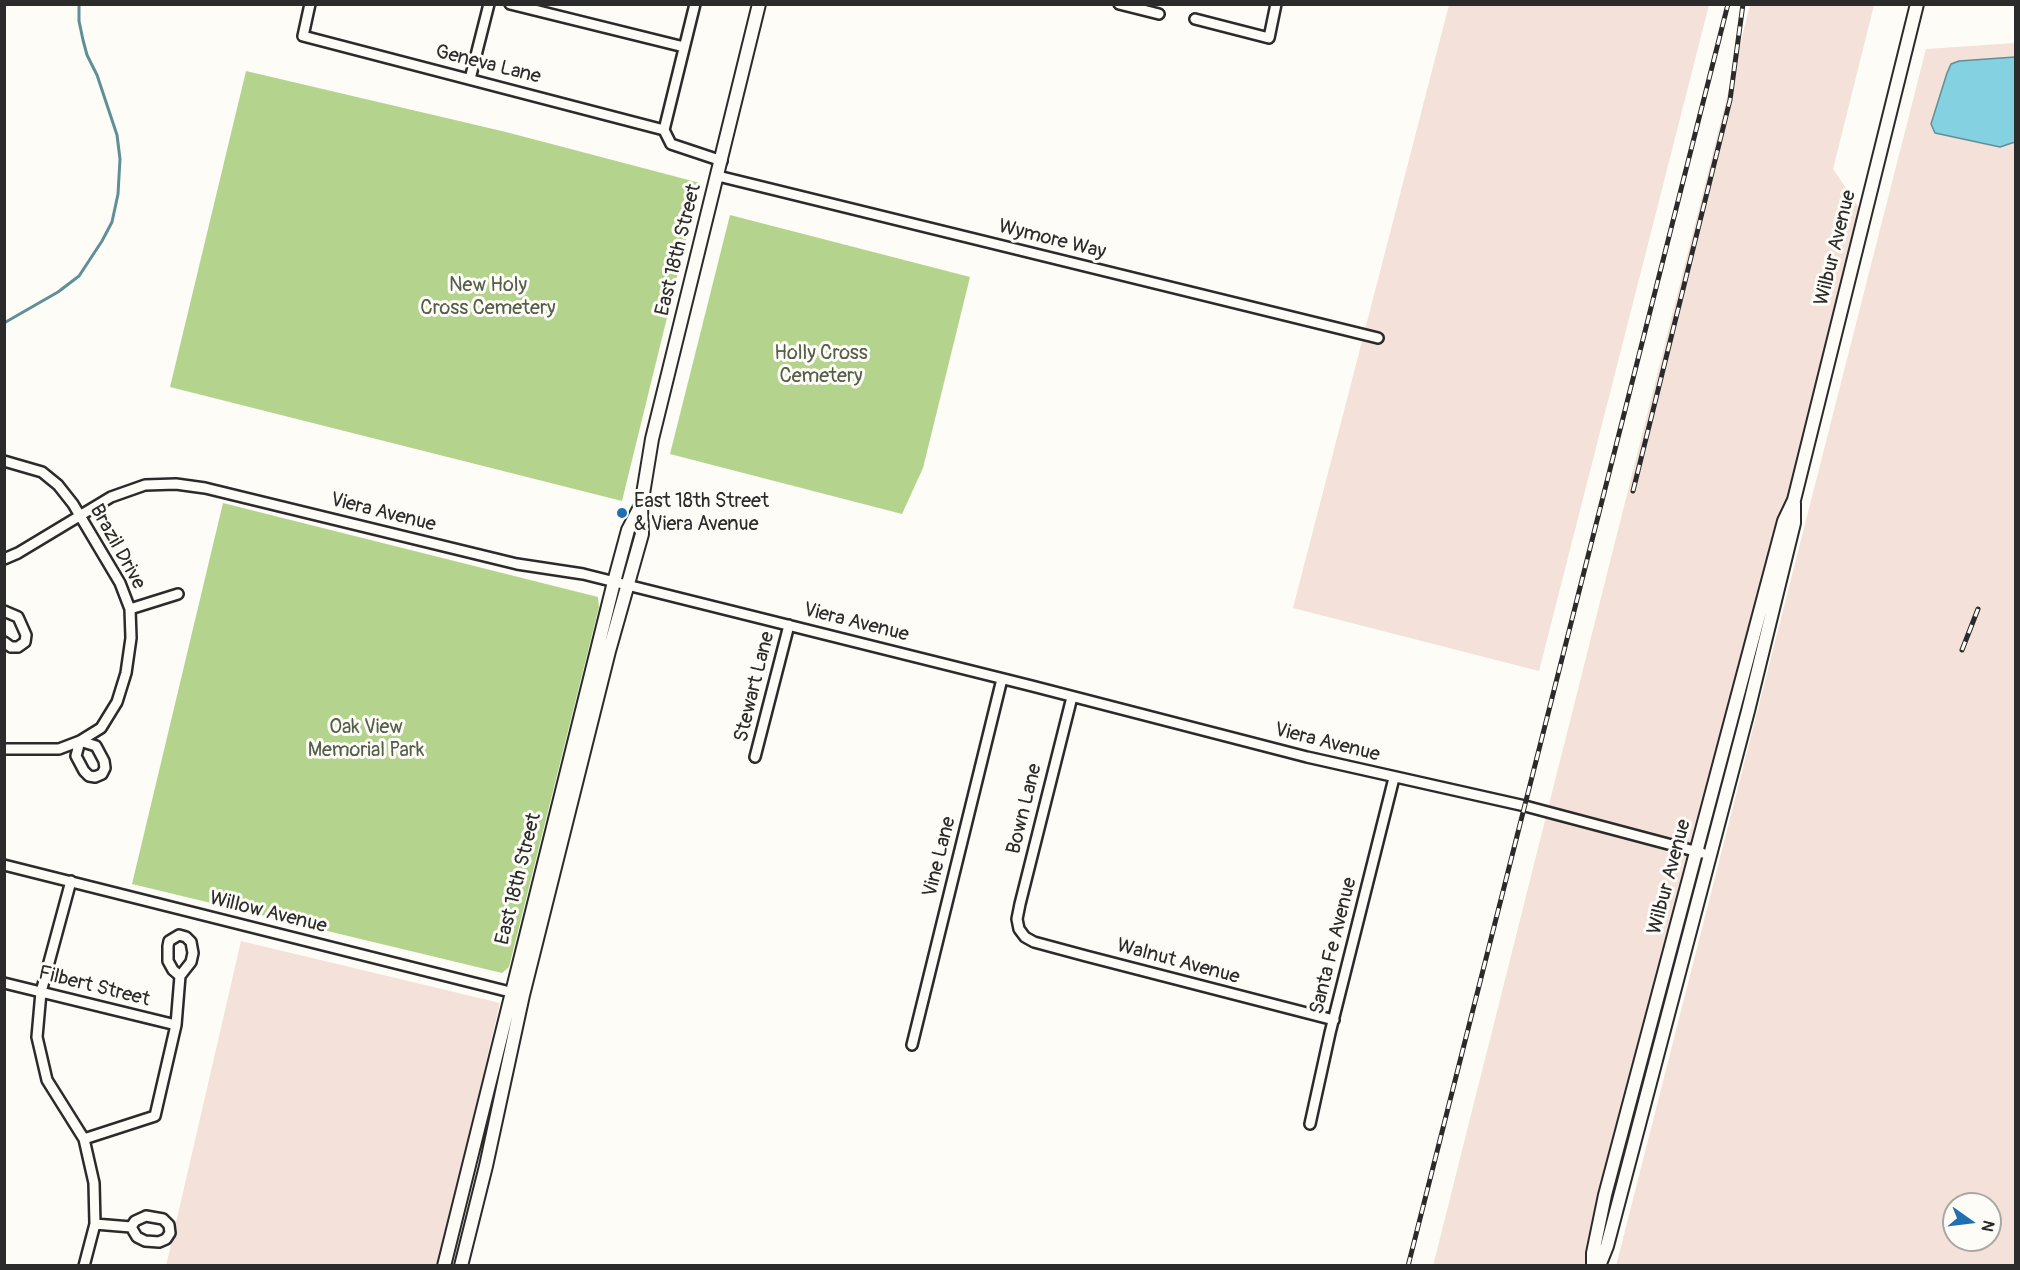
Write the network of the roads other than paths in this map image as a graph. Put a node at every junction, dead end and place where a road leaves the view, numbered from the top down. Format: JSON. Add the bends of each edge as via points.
{"nodes":[{"id":1,"x":310,"y":4,"type":"edge"},
{"id":2,"x":489,"y":4,"type":"edge"},
{"id":3,"x":510,"y":4,"type":"edge"},
{"id":4,"x":695,"y":4,"type":"edge"},
{"id":5,"x":759,"y":4,"type":"edge"},
{"id":6,"x":1119,"y":4,"type":"edge"},
{"id":7,"x":1276,"y":4,"type":"edge"},
{"id":8,"x":1917,"y":4,"type":"edge"},
{"id":9,"x":1159,"y":14,"type":"dead end"},
{"id":10,"x":1195,"y":19,"type":"dead end"},
{"id":11,"x":684,"y":47,"type":"junction"},
{"id":12,"x":470,"y":79,"type":"junction"},
{"id":13,"x":664,"y":130,"type":"junction"},
{"id":14,"x":722,"y":161,"type":"junction"},
{"id":15,"x":718,"y":176,"type":"junction"},
{"id":16,"x":1378,"y":338,"type":"dead end"},
{"id":17,"x":4,"y":461,"type":"edge"},
{"id":18,"x":1794,"y":500,"type":"junction"},
{"id":19,"x":641,"y":506,"type":"junction"},
{"id":20,"x":80,"y":516,"type":"junction"},
{"id":21,"x":4,"y":559,"type":"edge"},
{"id":22,"x":614,"y":582,"type":"junction"},
{"id":23,"x":628,"y":585,"type":"junction"},
{"id":24,"x":178,"y":594,"type":"dead end"},
{"id":25,"x":130,"y":609,"type":"junction"},
{"id":26,"x":4,"y":610,"type":"edge"},
{"id":27,"x":789,"y":625,"type":"junction"},
{"id":28,"x":4,"y":642,"type":"edge"},
{"id":29,"x":1002,"y":679,"type":"junction"},
{"id":30,"x":1072,"y":697,"type":"junction"},
{"id":31,"x":4,"y":749,"type":"edge"},
{"id":32,"x":755,"y":757,"type":"dead end"},
{"id":33,"x":1394,"y":778,"type":"junction"},
{"id":34,"x":1696,"y":852,"type":"junction"},
{"id":35,"x":1710,"y":855,"type":"junction"},
{"id":36,"x":4,"y":865,"type":"edge"},
{"id":37,"x":71,"y":881,"type":"junction"},
{"id":38,"x":1019,"y":929,"type":"joint"},
{"id":39,"x":180,"y":976,"type":"dead end"},
{"id":40,"x":4,"y":983,"type":"edge"},
{"id":41,"x":41,"y":992,"type":"junction"},
{"id":42,"x":517,"y":994,"type":"junction"},
{"id":43,"x":1334,"y":1020,"type":"junction"},
{"id":44,"x":176,"y":1025,"type":"junction"},
{"id":45,"x":912,"y":1045,"type":"dead end"},
{"id":46,"x":1632,"y":1094,"type":"junction"},
{"id":47,"x":1646,"y":1099,"type":"junction"},
{"id":48,"x":1310,"y":1124,"type":"dead end"},
{"id":49,"x":84,"y":1140,"type":"junction"},
{"id":50,"x":95,"y":1224,"type":"junction"},
{"id":51,"x":131,"y":1227,"type":"dead end"},
{"id":52,"x":84,"y":1266,"type":"edge"},
{"id":53,"x":444,"y":1266,"type":"edge"},
{"id":54,"x":461,"y":1266,"type":"edge"},
{"id":55,"x":1593,"y":1266,"type":"edge"},
{"id":56,"x":1599,"y":1266,"type":"edge"}],
"edges":[{"from":1,"to":12,"type":"street","name":"Geneva Lane","via":[[303,36]]},
{"from":2,"to":12,"type":"street"},
{"from":3,"to":11,"type":"street"},
{"from":4,"to":11,"type":"street"},
{"from":5,"to":14,"type":"main road","name":"East 18th Street"},
{"from":6,"to":9,"type":"street"},
{"from":7,"to":10,"type":"street","via":[[1269,38]]},
{"from":8,"to":18,"type":"main road","name":"Wilbur Avenue"},
{"from":11,"to":13,"type":"street"},
{"from":12,"to":13,"type":"street","name":"Geneva Lane"},
{"from":13,"to":14,"type":"street","via":[[671,144]]},
{"from":14,"to":15,"type":"main road","name":"East 18th Street"},
{"from":15,"to":16,"type":"street","name":"Wymore Way"},
{"from":15,"to":19,"type":"main road","name":"East 18th Street","via":[[652,439]]},
{"from":17,"to":20,"type":"street","name":"Brazil Drive","via":[[42,472],[58,485]]},
{"from":18,"to":34,"type":"main road","name":"Wilbur Avenue","via":[[1784,521]]},
{"from":18,"to":35,"type":"main road","name":"Wilbur Avenue","via":[[1794,523]]},
{"from":19,"to":22,"type":"main road","name":"East 18th Street","via":[[628,530]]},
{"from":19,"to":23,"type":"main road","name":"East 18th Street","via":[[642,534]]},
{"from":20,"to":21,"type":"street","name":"Viera Avenue"},
{"from":20,"to":22,"type":"street","name":"Viera Avenue","via":[[111,497],[145,485],[176,484],[517,564]]},
{"from":20,"to":25,"type":"street","name":"Brazil Drive","via":[[120,583]]},
{"from":22,"to":23,"type":"street","name":"Viera Avenue"},
{"from":22,"to":42,"type":"main road","name":"East 18th Street"},
{"from":23,"to":27,"type":"street","name":"Viera Avenue"},
{"from":23,"to":42,"type":"main road","name":"East 18th Street"},
{"from":24,"to":25,"type":"street"},
{"from":25,"to":31,"type":"street","name":"Brazil Drive","via":[[126,673],[117,702],[100,728],[59,749]]},
{"from":26,"to":28,"type":"street","via":[[18,617],[26,635],[25,642],[18,647]]},
{"from":27,"to":29,"type":"street","name":"Viera Avenue"},
{"from":27,"to":32,"type":"street","name":"Stewart Lane"},
{"from":29,"to":30,"type":"street","name":"Viera Avenue"},
{"from":29,"to":45,"type":"street","name":"Vine Lane"},
{"from":30,"to":33,"type":"street","name":"Viera Avenue"},
{"from":30,"to":38,"type":"street","name":"Bown Lane","via":[[1020,904]]},
{"from":33,"to":34,"type":"street","name":"Viera Avenue","via":[[1525,806]]},
{"from":33,"to":43,"type":"street","name":"Santa Fe Avenue"},
{"from":34,"to":35,"type":"street","name":"Viera Avenue"},
{"from":34,"to":46,"type":"main road","name":"Wilbur Avenue"},
{"from":35,"to":47,"type":"main road","name":"Wilbur Avenue"},
{"from":36,"to":37,"type":"street","name":"Willow Avenue"},
{"from":37,"to":41,"type":"street"},
{"from":37,"to":42,"type":"street","name":"Willow Avenue"},
{"from":38,"to":43,"type":"street","name":"Walnut Avenue","via":[[1034,942]]},
{"from":39,"to":44,"type":"street"},
{"from":40,"to":41,"type":"street","name":"Filbert Street"},
{"from":41,"to":44,"type":"street","name":"Filbert Street"},
{"from":41,"to":49,"type":"street","via":[[37,1037],[47,1080]]},
{"from":42,"to":53,"type":"main road","name":"East 18th Street"},
{"from":42,"to":54,"type":"main road","name":"East 18th Street","via":[[486,1166]]},
{"from":43,"to":48,"type":"street","name":"Santa Fe Avenue"},
{"from":44,"to":49,"type":"street","via":[[154,1116]]},
{"from":46,"to":47,"type":"main road"},
{"from":46,"to":55,"type":"main road","name":"Wilbur Avenue","via":[[1605,1195]]},
{"from":47,"to":56,"type":"main road","name":"Wilbur Avenue"},
{"from":49,"to":50,"type":"street","via":[[94,1184]]},
{"from":50,"to":51,"type":"street"},
{"from":50,"to":52,"type":"street"}]}
